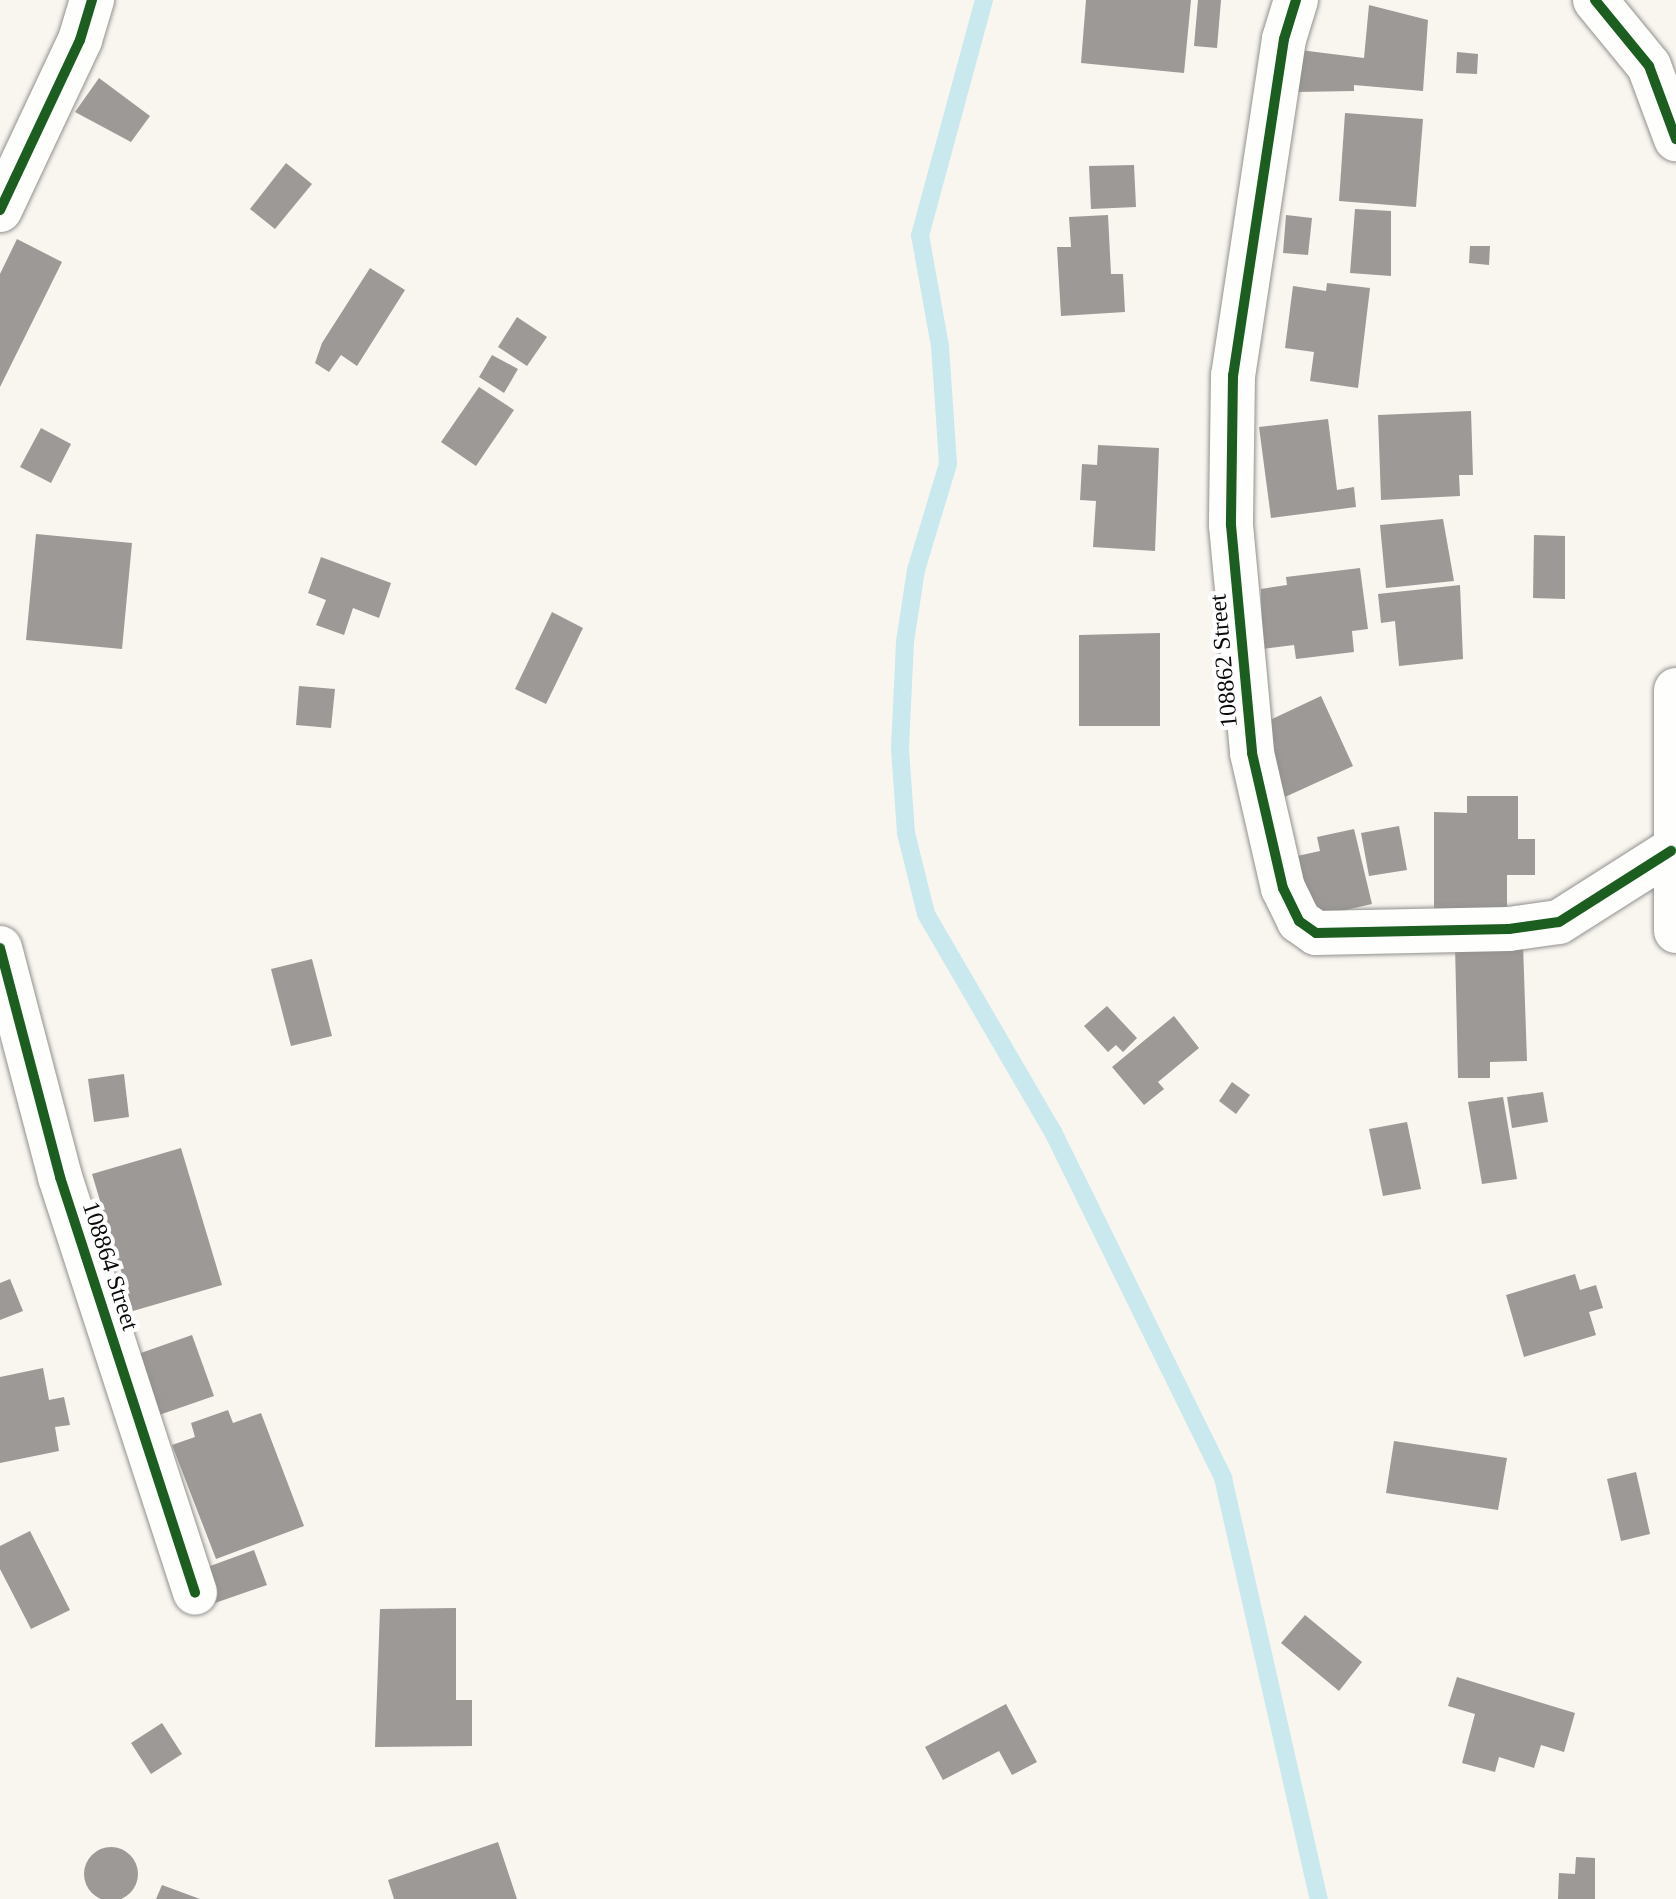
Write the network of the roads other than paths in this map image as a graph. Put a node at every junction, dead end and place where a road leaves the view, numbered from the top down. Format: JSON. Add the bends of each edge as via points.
{"nodes":[{"id":1,"x":92,"y":0,"type":"edge"},
{"id":2,"x":1296,"y":0,"type":"edge"},
{"id":3,"x":1595,"y":0,"type":"edge"},
{"id":4,"x":1676,"y":139,"type":"edge"},
{"id":5,"x":0,"y":210,"type":"edge"},
{"id":6,"x":1676,"y":690,"type":"edge"},
{"id":7,"x":1671,"y":851,"type":"junction"},
{"id":8,"x":1676,"y":931,"type":"edge"},
{"id":9,"x":0,"y":948,"type":"edge"},
{"id":10,"x":195,"y":1593,"type":"dead end"}],
"edges":[{"from":1,"to":5,"type":"street","via":[[68,69]]},
{"from":2,"to":7,"type":"street","name":"108862 Street","via":[[1284,39],[1233,375],[1231,525],[1249,722],[1283,888],[1299,921],[1316,933],[1509,929],[1559,922]]},
{"from":3,"to":4,"type":"street","via":[[1649,66]]},
{"from":6,"to":7,"type":"street"},
{"from":7,"to":8,"type":"street"},
{"from":9,"to":10,"type":"street","name":"108864 Street","via":[[60,1177]]}]}
